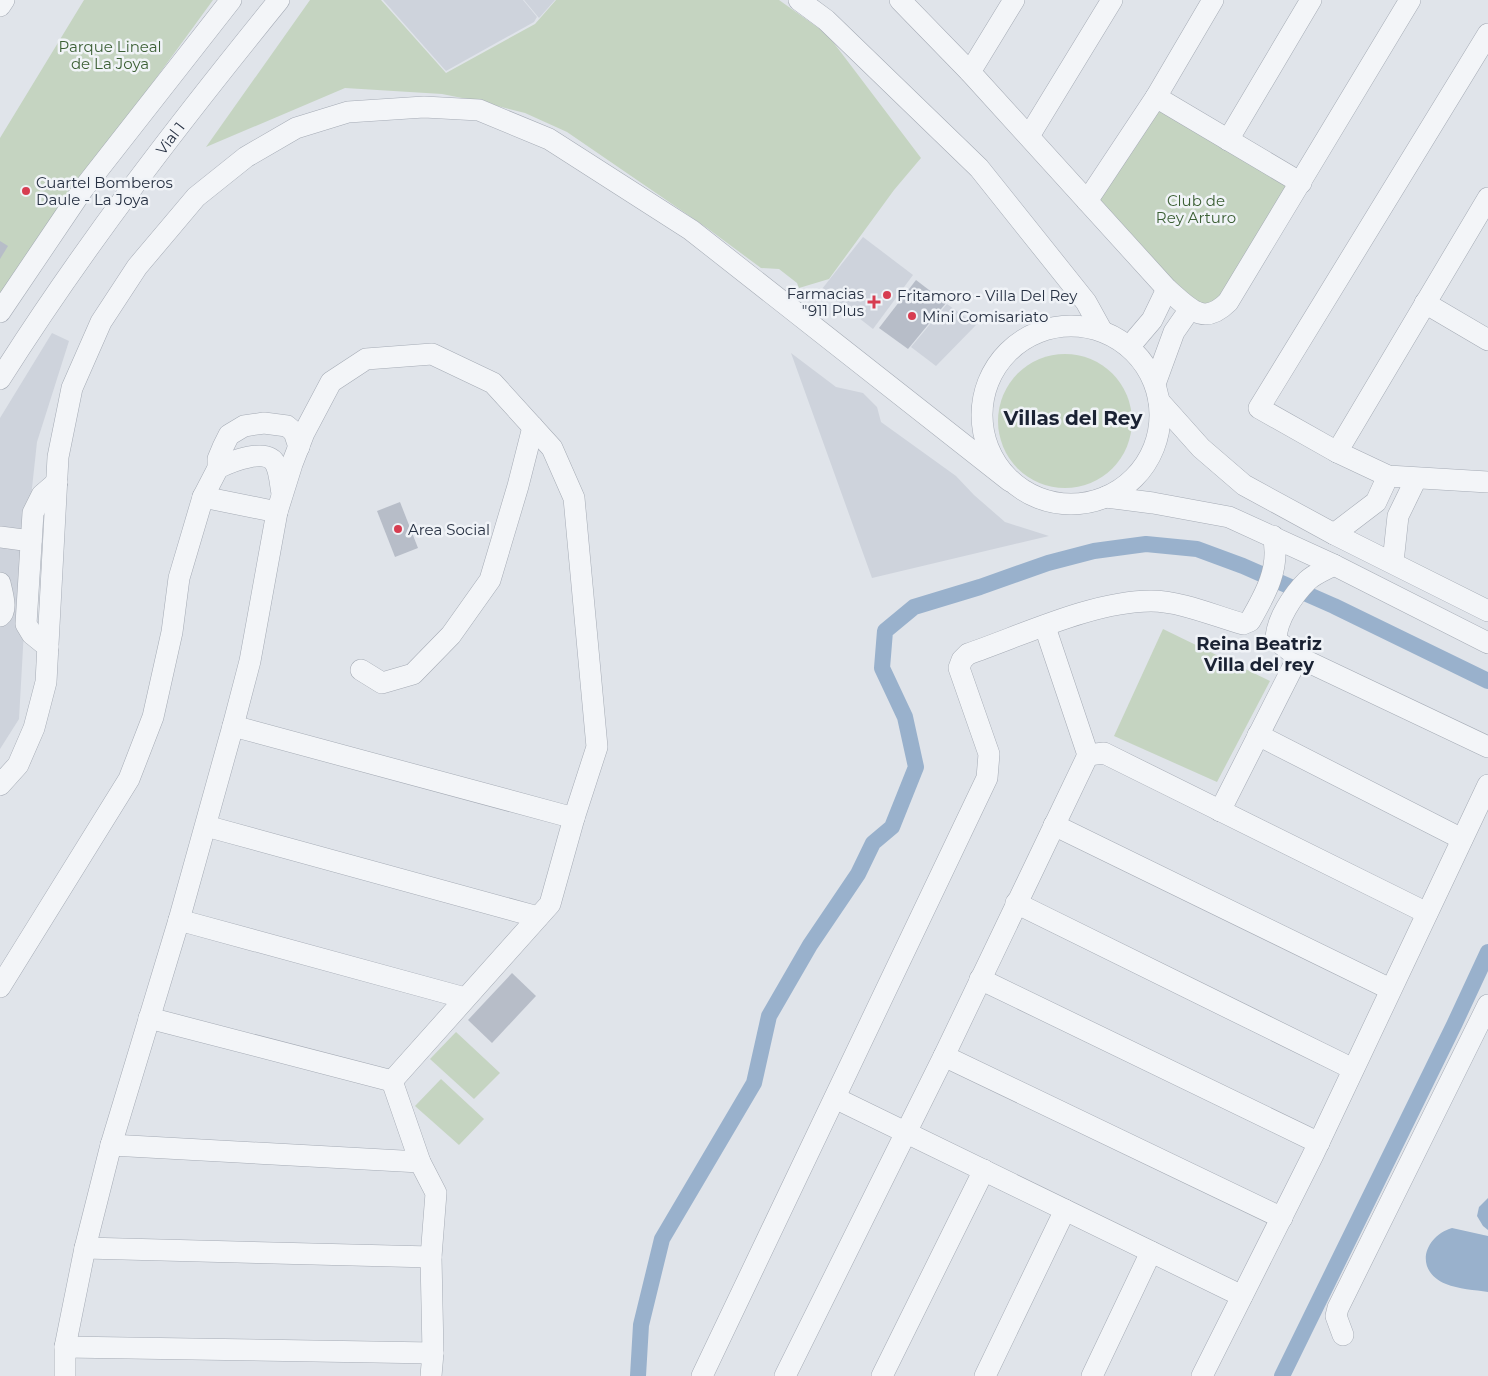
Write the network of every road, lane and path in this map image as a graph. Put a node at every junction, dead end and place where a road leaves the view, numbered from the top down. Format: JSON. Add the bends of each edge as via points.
{"nodes":[{"id":1,"x":4,"y":0,"type":"edge"},
{"id":2,"x":231,"y":0,"type":"edge"},
{"id":3,"x":279,"y":0,"type":"edge"},
{"id":4,"x":799,"y":0,"type":"edge"},
{"id":5,"x":1014,"y":0,"type":"edge"},
{"id":6,"x":1112,"y":0,"type":"edge"},
{"id":7,"x":1213,"y":0,"type":"edge"},
{"id":8,"x":1311,"y":0,"type":"edge"},
{"id":9,"x":1410,"y":0,"type":"edge"},
{"id":10,"x":910,"y":3,"type":"edge"},
{"id":11,"x":0,"y":5,"type":"edge"},
{"id":12,"x":1488,"y":34,"type":"edge"},
{"id":13,"x":970,"y":72,"type":"junction"},
{"id":14,"x":1156,"y":97,"type":"junction"},
{"id":15,"x":1029,"y":136,"type":"junction"},
{"id":16,"x":1228,"y":140,"type":"junction"},
{"id":17,"x":1301,"y":183,"type":"junction"},
{"id":18,"x":1488,"y":198,"type":"edge"},
{"id":19,"x":1087,"y":201,"type":"junction"},
{"id":20,"x":1167,"y":289,"type":"junction"},
{"id":21,"x":1425,"y":303,"type":"junction"},
{"id":22,"x":1190,"y":309,"type":"junction"},
{"id":23,"x":0,"y":312,"type":"edge"},
{"id":24,"x":1102,"y":331,"type":"junction"},
{"id":25,"x":1488,"y":340,"type":"edge"},
{"id":26,"x":1129,"y":347,"type":"junction"},
{"id":27,"x":0,"y":379,"type":"edge"},
{"id":28,"x":1157,"y":392,"type":"junction"},
{"id":29,"x":533,"y":427,"type":"junction"},
{"id":30,"x":299,"y":447,"type":"junction"},
{"id":31,"x":1337,"y":452,"type":"junction"},
{"id":32,"x":218,"y":468,"type":"junction"},
{"id":33,"x":1388,"y":476,"type":"junction"},
{"id":34,"x":1416,"y":480,"type":"junction"},
{"id":35,"x":1010,"y":481,"type":"junction"},
{"id":36,"x":57,"y":482,"type":"junction"},
{"id":37,"x":1488,"y":482,"type":"edge"},
{"id":38,"x":203,"y":497,"type":"junction"},
{"id":39,"x":1106,"y":497,"type":"junction"},
{"id":40,"x":280,"y":503,"type":"junction"},
{"id":41,"x":1334,"y":534,"type":"junction"},
{"id":42,"x":1273,"y":536,"type":"junction"},
{"id":43,"x":0,"y":537,"type":"edge"},
{"id":44,"x":31,"y":541,"type":"junction"},
{"id":45,"x":1393,"y":562,"type":"junction"},
{"id":46,"x":1334,"y":564,"type":"junction"},
{"id":47,"x":0,"y":583,"type":"edge"},
{"id":48,"x":1488,"y":611,"type":"edge"},
{"id":49,"x":0,"y":616,"type":"edge"},
{"id":50,"x":1045,"y":627,"type":"junction"},
{"id":51,"x":1488,"y":643,"type":"edge"},
{"id":52,"x":48,"y":646,"type":"junction"},
{"id":53,"x":1298,"y":657,"type":"junction"},
{"id":54,"x":361,"y":670,"type":"dead end"},
{"id":55,"x":233,"y":726,"type":"junction"},
{"id":56,"x":1258,"y":735,"type":"junction"},
{"id":57,"x":1488,"y":747,"type":"edge"},
{"id":58,"x":1088,"y":755,"type":"junction"},
{"id":59,"x":1488,"y":785,"type":"edge"},
{"id":60,"x":0,"y":786,"type":"edge"},
{"id":61,"x":1220,"y":811,"type":"junction"},
{"id":62,"x":574,"y":818,"type":"junction"},
{"id":63,"x":1054,"y":825,"type":"junction"},
{"id":64,"x":206,"y":826,"type":"junction"},
{"id":65,"x":1462,"y":839,"type":"junction"},
{"id":66,"x":1016,"y":902,"type":"junction"},
{"id":67,"x":1427,"y":913,"type":"junction"},
{"id":68,"x":538,"y":917,"type":"junction"},
{"id":69,"x":179,"y":920,"type":"junction"},
{"id":70,"x":980,"y":979,"type":"junction"},
{"id":71,"x":0,"y":987,"type":"edge"},
{"id":72,"x":1390,"y":990,"type":"junction"},
{"id":73,"x":465,"y":998,"type":"junction"},
{"id":74,"x":1488,"y":1005,"type":"edge"},
{"id":75,"x":149,"y":1018,"type":"junction"},
{"id":76,"x":944,"y":1056,"type":"junction"},
{"id":77,"x":1353,"y":1069,"type":"junction"},
{"id":78,"x":392,"y":1081,"type":"junction"},
{"id":79,"x":835,"y":1098,"type":"junction"},
{"id":80,"x":905,"y":1131,"type":"junction"},
{"id":81,"x":1319,"y":1143,"type":"junction"},
{"id":82,"x":112,"y":1145,"type":"junction"},
{"id":83,"x":420,"y":1162,"type":"junction"},
{"id":84,"x":984,"y":1170,"type":"junction"},
{"id":85,"x":1065,"y":1210,"type":"junction"},
{"id":86,"x":1282,"y":1218,"type":"junction"},
{"id":87,"x":85,"y":1248,"type":"junction"},
{"id":88,"x":1151,"y":1252,"type":"junction"},
{"id":89,"x":431,"y":1258,"type":"junction"},
{"id":90,"x":1242,"y":1296,"type":"junction"},
{"id":91,"x":1343,"y":1335,"type":"dead end"},
{"id":92,"x":65,"y":1347,"type":"junction"},
{"id":93,"x":434,"y":1353,"type":"junction"},
{"id":94,"x":66,"y":1376,"type":"edge"},
{"id":95,"x":431,"y":1376,"type":"edge"},
{"id":96,"x":702,"y":1376,"type":"edge"},
{"id":97,"x":785,"y":1376,"type":"edge"},
{"id":98,"x":882,"y":1376,"type":"edge"},
{"id":99,"x":985,"y":1376,"type":"edge"},
{"id":100,"x":1092,"y":1376,"type":"edge"},
{"id":101,"x":1202,"y":1376,"type":"edge"}],
"edges":[{"from":1,"to":11,"type":"street"},
{"from":2,"to":23,"type":"street","via":[[83,189]]},
{"from":3,"to":27,"type":"street","name":"Vial 1","via":[[118,205],[48,303]]},
{"from":4,"to":24,"type":"street","via":[[826,20],[979,168],[1086,302]]},
{"from":5,"to":13,"type":"street"},
{"from":6,"to":15,"type":"street"},
{"from":7,"to":14,"type":"street"},
{"from":8,"to":16,"type":"street"},
{"from":9,"to":17,"type":"street"},
{"from":10,"to":13,"type":"street"},
{"from":12,"to":31,"type":"street","via":[[1260,408]]},
{"from":13,"to":15,"type":"street"},
{"from":14,"to":16,"type":"street"},
{"from":14,"to":19,"type":"street"},
{"from":15,"to":19,"type":"street"},
{"from":16,"to":17,"type":"street"},
{"from":17,"to":22,"type":"street","via":[[1228,302],[1217,313],[1206,316]]},
{"from":18,"to":21,"type":"street"},
{"from":19,"to":20,"type":"street"},
{"from":20,"to":22,"type":"street"},
{"from":20,"to":26,"type":"street","via":[[1152,320]]},
{"from":21,"to":25,"type":"street"},
{"from":21,"to":31,"type":"street"},
{"from":22,"to":28,"type":"street","via":[[1174,332]]},
{"from":24,"to":26,"type":"street"},
{"from":24,"to":35,"type":"street","via":[[1072,326],[1042,331],[1015,346],[995,369],[984,397],[982,427],[992,456]]},
{"from":26,"to":28,"type":"street","via":[[1144,364]]},
{"from":28,"to":39,"type":"street","via":[[1159,430],[1149,458],[1130,481]]},
{"from":28,"to":41,"type":"street","via":[[1200,448],[1244,484]]},
{"from":29,"to":30,"type":"street","via":[[493,383],[432,354],[366,359],[332,382]]},
{"from":29,"to":54,"type":"street","via":[[490,580],[451,635],[413,674],[382,683]]},
{"from":29,"to":62,"type":"street","via":[[552,448],[574,498],[597,747]]},
{"from":30,"to":32,"type":"street","via":[[294,432],[287,426],[264,423],[244,426],[229,436],[218,459]]},
{"from":30,"to":40,"type":"street"},
{"from":31,"to":33,"type":"street"},
{"from":32,"to":38,"type":"street"},
{"from":32,"to":40,"type":"street","via":[[241,458],[270,459],[276,464]]},
{"from":33,"to":34,"type":"street"},
{"from":33,"to":41,"type":"street","via":[[1376,502]]},
{"from":34,"to":37,"type":"street"},
{"from":34,"to":45,"type":"street","via":[[1398,516]]},
{"from":35,"to":36,"type":"street","via":[[691,230],[548,139],[479,110],[424,107],[348,112],[296,128],[246,157],[196,197],[137,267],[100,322],[72,388],[58,457]]},
{"from":35,"to":39,"type":"street","via":[[1031,496],[1055,503],[1081,504]]},
{"from":36,"to":44,"type":"street","via":[[36,502]]},
{"from":36,"to":52,"type":"street"},
{"from":38,"to":40,"type":"street"},
{"from":38,"to":71,"type":"street","via":[[179,578],[172,632],[152,717],[129,779]]},
{"from":39,"to":42,"type":"street","via":[[1228,517]]},
{"from":40,"to":55,"type":"street","via":[[250,661]]},
{"from":41,"to":45,"type":"street"},
{"from":42,"to":46,"type":"street"},
{"from":42,"to":50,"type":"street","via":[[1276,559],[1272,576],[1250,622],[1243,624],[1152,601],[1103,606]]},
{"from":43,"to":44,"type":"street"},
{"from":44,"to":52,"type":"street","via":[[26,624],[32,634]]},
{"from":45,"to":48,"type":"street"},
{"from":46,"to":51,"type":"street"},
{"from":46,"to":53,"type":"street","via":[[1308,580],[1282,617],[1276,640]]},
{"from":47,"to":49,"type":"street","via":[[4,613]]},
{"from":50,"to":58,"type":"street"},
{"from":50,"to":79,"type":"street","via":[[968,654],[962,660],[959,668],[989,754],[987,778]]},
{"from":52,"to":60,"type":"street","via":[[46,682],[34,728],[18,765]]},
{"from":53,"to":56,"type":"street"},
{"from":53,"to":57,"type":"street"},
{"from":55,"to":62,"type":"street"},
{"from":55,"to":64,"type":"street"},
{"from":56,"to":61,"type":"street"},
{"from":56,"to":65,"type":"street"},
{"from":58,"to":61,"type":"street","via":[[1104,753]]},
{"from":58,"to":63,"type":"street"},
{"from":59,"to":65,"type":"street"},
{"from":61,"to":67,"type":"street"},
{"from":62,"to":68,"type":"street","via":[[550,904]]},
{"from":63,"to":66,"type":"street"},
{"from":63,"to":72,"type":"street"},
{"from":64,"to":68,"type":"street"},
{"from":64,"to":69,"type":"street"},
{"from":65,"to":67,"type":"street"},
{"from":66,"to":70,"type":"street"},
{"from":66,"to":77,"type":"street"},
{"from":67,"to":72,"type":"street"},
{"from":68,"to":73,"type":"street"},
{"from":69,"to":73,"type":"street"},
{"from":69,"to":75,"type":"street"},
{"from":70,"to":76,"type":"street"},
{"from":70,"to":81,"type":"street"},
{"from":72,"to":77,"type":"street"},
{"from":73,"to":78,"type":"street"},
{"from":74,"to":91,"type":"street","via":[[1338,1308],[1336,1316]]},
{"from":75,"to":78,"type":"street"},
{"from":75,"to":82,"type":"street"},
{"from":76,"to":80,"type":"street"},
{"from":76,"to":86,"type":"street"},
{"from":77,"to":81,"type":"street"},
{"from":78,"to":83,"type":"street"},
{"from":79,"to":80,"type":"street"},
{"from":79,"to":96,"type":"street"},
{"from":80,"to":84,"type":"street"},
{"from":80,"to":97,"type":"street"},
{"from":81,"to":86,"type":"street"},
{"from":82,"to":83,"type":"street"},
{"from":82,"to":87,"type":"street"},
{"from":83,"to":89,"type":"street","via":[[436,1192]]},
{"from":84,"to":85,"type":"street"},
{"from":84,"to":98,"type":"street"},
{"from":85,"to":88,"type":"street"},
{"from":85,"to":99,"type":"street"},
{"from":86,"to":90,"type":"street"},
{"from":87,"to":89,"type":"street"},
{"from":87,"to":92,"type":"street"},
{"from":88,"to":90,"type":"street"},
{"from":88,"to":100,"type":"street"},
{"from":89,"to":93,"type":"street"},
{"from":90,"to":101,"type":"street"},
{"from":92,"to":93,"type":"street"},
{"from":92,"to":94,"type":"street"},
{"from":93,"to":95,"type":"street"}]}
